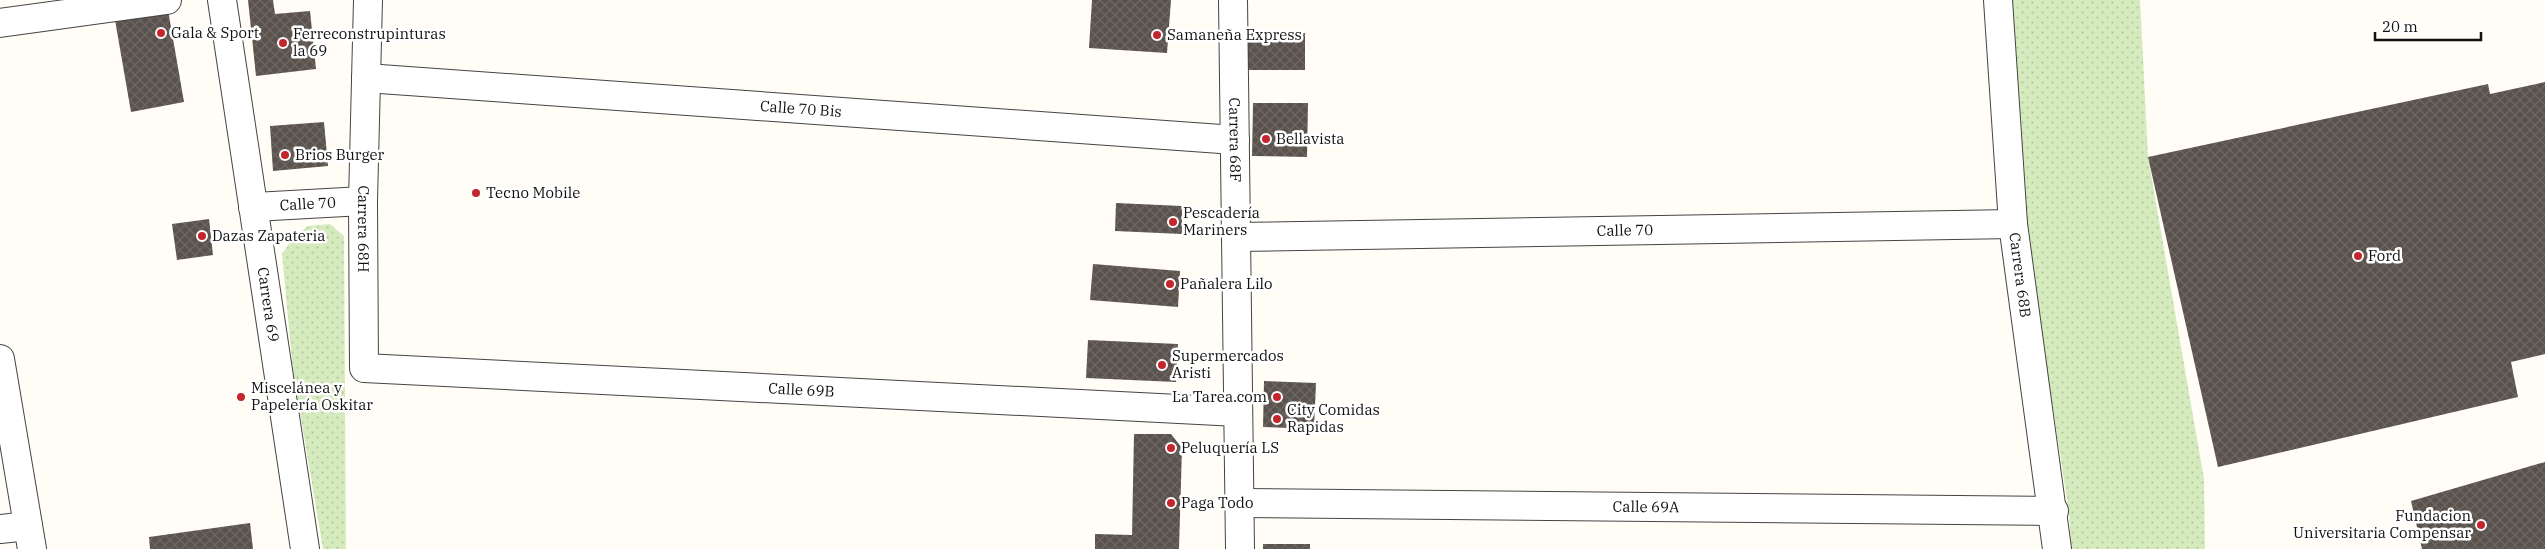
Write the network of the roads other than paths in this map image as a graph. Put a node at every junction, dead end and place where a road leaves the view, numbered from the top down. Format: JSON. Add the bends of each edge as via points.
{"nodes":[{"id":1,"x":167,"y":0,"type":"edge"},
{"id":2,"x":222,"y":0,"type":"edge"},
{"id":3,"x":368,"y":0,"type":"edge"},
{"id":4,"x":1233,"y":0,"type":"edge"},
{"id":5,"x":1998,"y":0,"type":"edge"},
{"id":6,"x":0,"y":23,"type":"edge"},
{"id":7,"x":366,"y":78,"type":"junction"},
{"id":8,"x":1235,"y":140,"type":"junction"},
{"id":9,"x":362,"y":201,"type":"junction"},
{"id":10,"x":253,"y":206,"type":"junction"},
{"id":11,"x":2013,"y":224,"type":"junction"},
{"id":12,"x":1236,"y":237,"type":"junction"},
{"id":13,"x":0,"y":359,"type":"edge"},
{"id":14,"x":364,"y":368,"type":"joint"},
{"id":15,"x":1238,"y":412,"type":"junction"},
{"id":16,"x":1240,"y":503,"type":"junction"},
{"id":17,"x":2054,"y":511,"type":"junction"},
{"id":18,"x":0,"y":530,"type":"edge"},
{"id":19,"x":30,"y":537,"type":"edge"},
{"id":20,"x":305,"y":549,"type":"edge"},
{"id":21,"x":1240,"y":549,"type":"edge"},
{"id":22,"x":2058,"y":549,"type":"edge"}],
"edges":[{"from":1,"to":6,"type":"street"},
{"from":2,"to":10,"type":"street","name":"Carrera 69"},
{"from":3,"to":7,"type":"street","name":"Carrera 68H"},
{"from":4,"to":8,"type":"street","name":"Carrera 68F"},
{"from":5,"to":11,"type":"street","name":"Carrera 68B"},
{"from":7,"to":8,"type":"street","name":"Calle 70 Bis"},
{"from":7,"to":9,"type":"street","name":"Carrera 68H"},
{"from":8,"to":12,"type":"street","name":"Carrera 68F"},
{"from":9,"to":10,"type":"street","name":"Calle 70"},
{"from":9,"to":14,"type":"street","name":"Carrera 68H"},
{"from":10,"to":20,"type":"street","name":"Carrera 69"},
{"from":11,"to":12,"type":"street","name":"Calle 70"},
{"from":11,"to":17,"type":"street","name":"Carrera 68B"},
{"from":12,"to":15,"type":"street","name":"Carrera 68F"},
{"from":13,"to":19,"type":"street"},
{"from":14,"to":15,"type":"street","name":"Calle 69B"},
{"from":15,"to":16,"type":"street","name":"Carrera 68F"},
{"from":16,"to":17,"type":"street","name":"Calle 69A"},
{"from":16,"to":21,"type":"street","name":"Carrera 68F"},
{"from":17,"to":22,"type":"street","name":"Carrera 68B"},
{"from":18,"to":19,"type":"street"}]}
